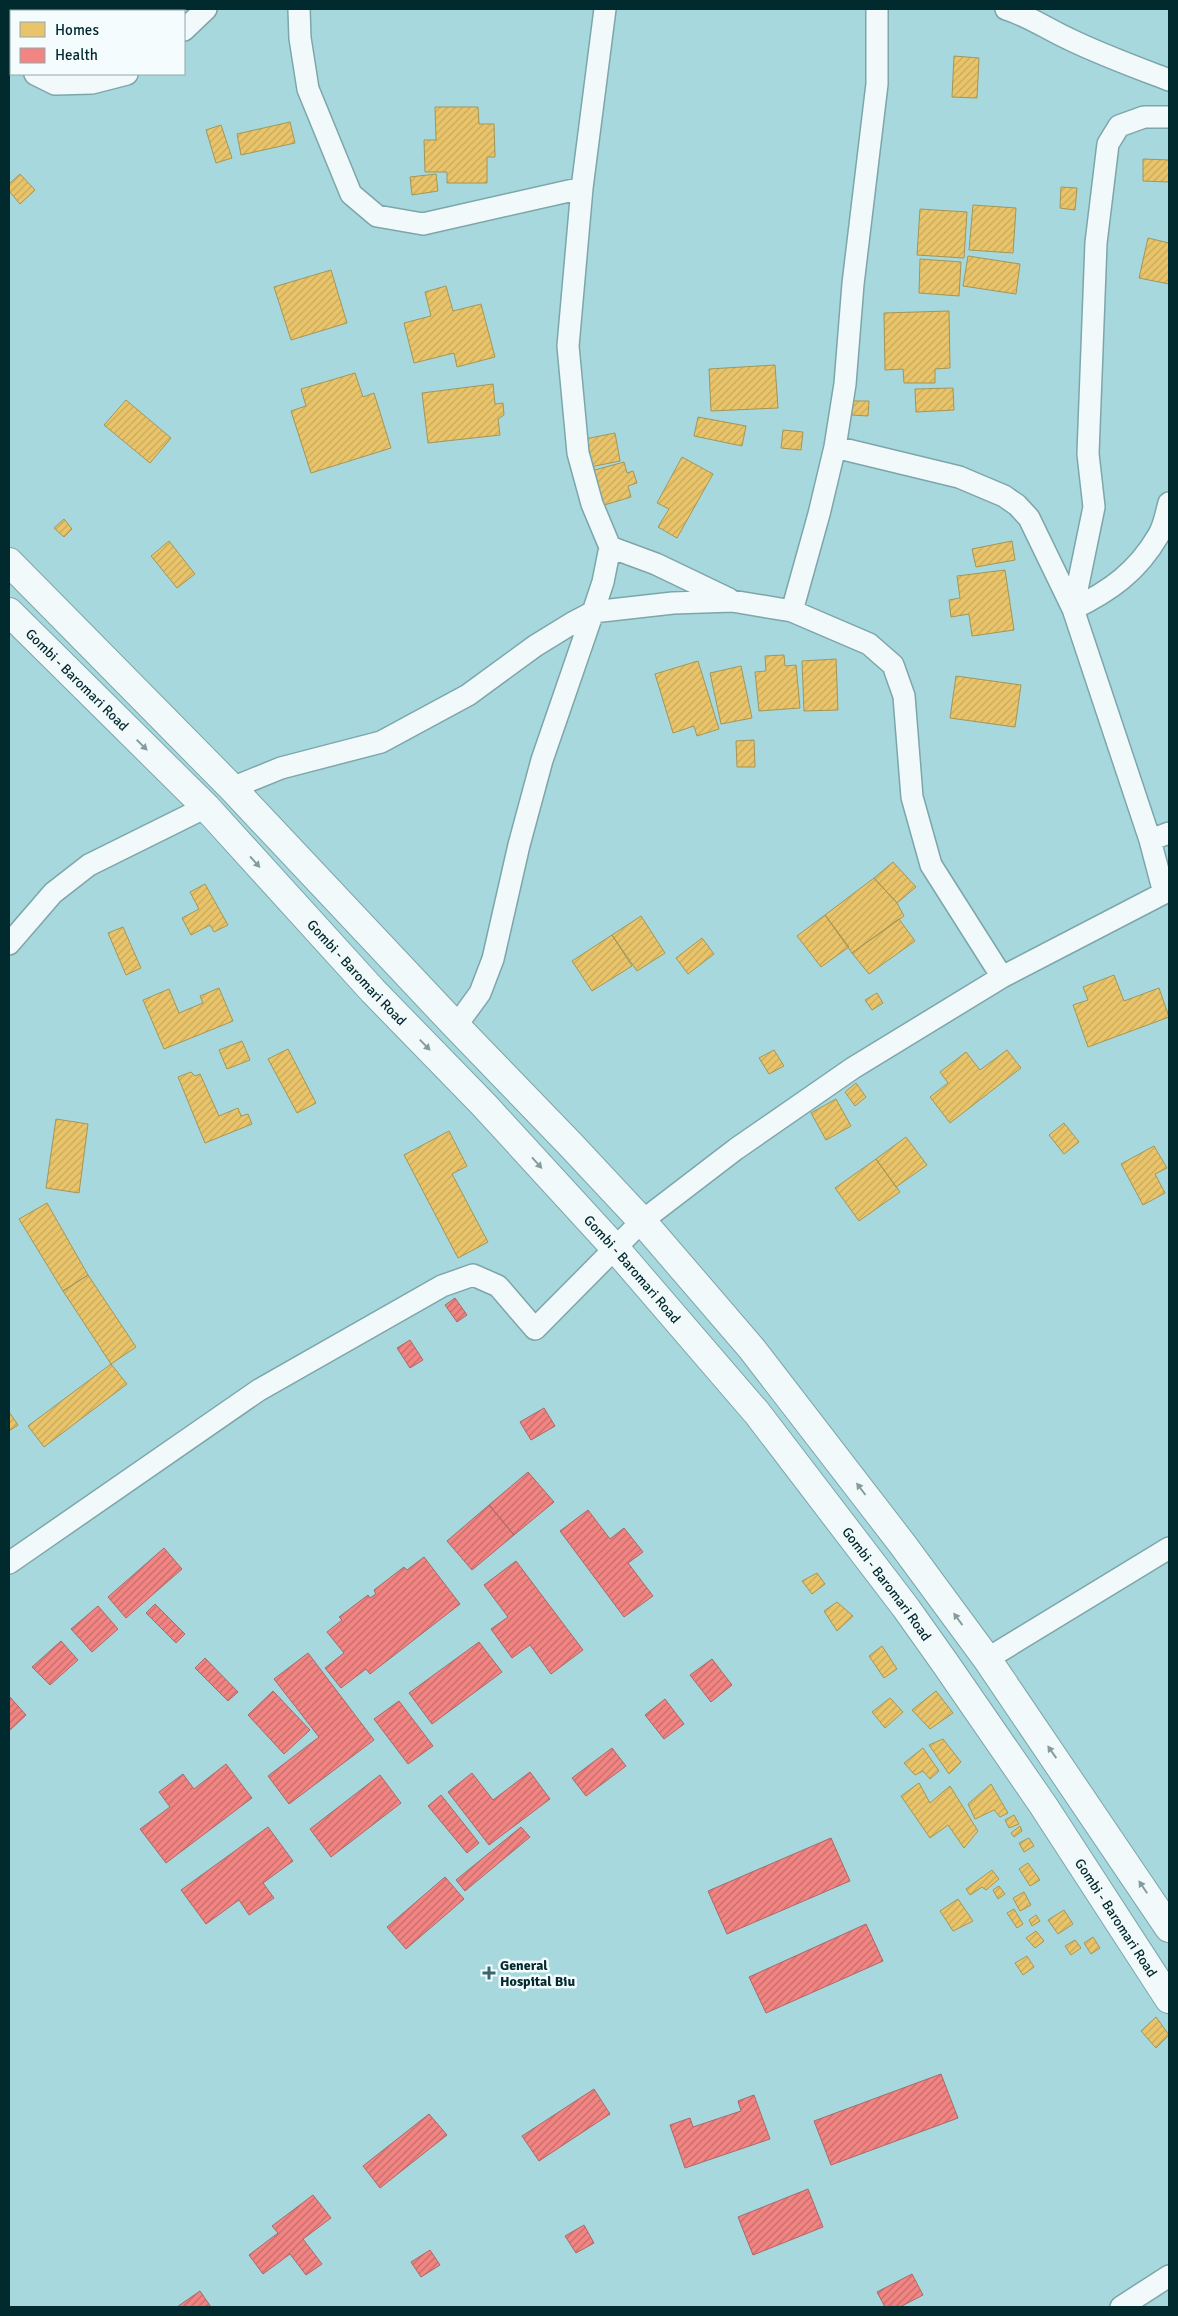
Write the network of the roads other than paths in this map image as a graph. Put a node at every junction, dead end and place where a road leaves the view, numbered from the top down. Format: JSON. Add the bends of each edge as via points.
{"nodes":[{"id":1,"x":206,"y":9,"type":"edge"},
{"id":2,"x":299,"y":9,"type":"edge"},
{"id":3,"x":604,"y":9,"type":"edge"},
{"id":4,"x":877,"y":9,"type":"edge"},
{"id":5,"x":1006,"y":9,"type":"edge"},
{"id":6,"x":185,"y":29,"type":"edge"},
{"id":7,"x":37,"y":75,"type":"edge"},
{"id":8,"x":123,"y":75,"type":"edge"},
{"id":9,"x":1169,"y":80,"type":"edge"},
{"id":10,"x":1169,"y":117,"type":"edge"},
{"id":11,"x":582,"y":188,"type":"junction"},
{"id":12,"x":835,"y":447,"type":"junction"},
{"id":13,"x":1169,"y":503,"type":"edge"},
{"id":14,"x":610,"y":547,"type":"junction"},
{"id":15,"x":9,"y":562,"type":"edge"},
{"id":16,"x":732,"y":601,"type":"junction"},
{"id":17,"x":1073,"y":609,"type":"junction"},
{"id":18,"x":792,"y":611,"type":"junction"},
{"id":19,"x":9,"y":612,"type":"edge"},
{"id":20,"x":593,"y":612,"type":"junction"},
{"id":21,"x":232,"y":788,"type":"junction"},
{"id":22,"x":206,"y":807,"type":"junction"},
{"id":23,"x":1160,"y":837,"type":"edge"},
{"id":24,"x":1167,"y":902,"type":"edge"},
{"id":25,"x":9,"y":944,"type":"edge"},
{"id":26,"x":1002,"y":977,"type":"junction"},
{"id":27,"x":456,"y":1026,"type":"junction"},
{"id":28,"x":642,"y":1221,"type":"junction"},
{"id":29,"x":615,"y":1248,"type":"junction"},
{"id":30,"x":1169,"y":1548,"type":"edge"},
{"id":31,"x":9,"y":1563,"type":"edge"},
{"id":32,"x":987,"y":1659,"type":"junction"},
{"id":33,"x":1169,"y":1928,"type":"edge"},
{"id":34,"x":1169,"y":1999,"type":"edge"},
{"id":35,"x":1169,"y":2276,"type":"edge"},
{"id":36,"x":1121,"y":2307,"type":"edge"}],
"edges":[{"from":1,"to":6,"type":"street"},
{"from":2,"to":11,"type":"street","via":[[308,89],[352,194],[376,216],[423,224]]},
{"from":3,"to":11,"type":"street"},
{"from":4,"to":12,"type":"street","via":[[877,84],[853,284],[845,384]]},
{"from":5,"to":9,"type":"street","via":[[1027,15],[1066,38]]},
{"from":7,"to":8,"type":"street","via":[[55,84],[92,83]]},
{"from":10,"to":17,"type":"street","via":[[1144,117],[1119,126],[1108,144],[1096,243],[1091,351],[1088,454],[1094,507]]},
{"from":11,"to":14,"type":"street","via":[[568,346],[572,407],[578,453],[592,504]]},
{"from":12,"to":17,"type":"street","via":[[960,477],[1004,496],[1029,518]]},
{"from":12,"to":18,"type":"street"},
{"from":13,"to":17,"type":"street","via":[[1159,535],[1132,573],[1099,597]]},
{"from":14,"to":16,"type":"street","via":[[656,564]]},
{"from":14,"to":20,"type":"street"},
{"from":15,"to":21,"type":"main road"},
{"from":16,"to":18,"type":"street"},
{"from":16,"to":20,"type":"street","via":[[672,603]]},
{"from":17,"to":23,"type":"street"},
{"from":18,"to":26,"type":"street","via":[[869,644],[893,665],[904,696],[912,797],[931,865]]},
{"from":19,"to":22,"type":"main road","name":"Gombi - Baromari Road","one_way":true},
{"from":20,"to":21,"type":"street","via":[[535,646],[468,695],[381,742],[280,768]]},
{"from":20,"to":27,"type":"street","via":[[542,760],[493,959],[480,993]]},
{"from":21,"to":27,"type":"main road"},
{"from":22,"to":25,"type":"street","via":[[89,865],[53,893]]},
{"from":22,"to":29,"type":"main road","name":"Gombi - Baromari Road","one_way":true,"via":[[373,991],[484,1105]]},
{"from":23,"to":24,"type":"street"},
{"from":24,"to":26,"type":"street"},
{"from":26,"to":28,"type":"street","via":[[852,1068],[736,1149]]},
{"from":27,"to":28,"type":"main road"},
{"from":28,"to":29,"type":"street"},
{"from":32,"to":28,"type":"main road","one_way":true,"via":[[752,1349]]},
{"from":29,"to":31,"type":"street","via":[[535,1329],[498,1286],[473,1275],[442,1286],[259,1390]]},
{"from":29,"to":34,"type":"main road","name":"Gombi - Baromari Road","via":[[756,1413],[906,1608],[1043,1805]]},
{"from":30,"to":32,"type":"street"},
{"from":33,"to":32,"type":"main road","one_way":true},
{"from":35,"to":36,"type":"street"}]}
